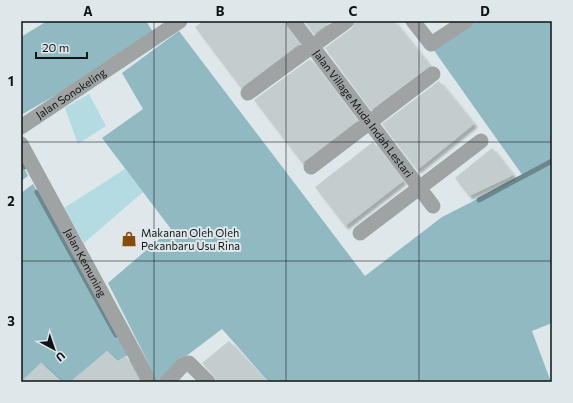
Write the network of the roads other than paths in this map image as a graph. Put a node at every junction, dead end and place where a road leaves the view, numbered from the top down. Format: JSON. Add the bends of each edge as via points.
{"nodes":[{"id":1,"x":180,"y":21,"type":"edge"},
{"id":2,"x":293,"y":21,"type":"edge"},
{"id":3,"x":347,"y":21,"type":"edge"},
{"id":4,"x":413,"y":21,"type":"edge"},
{"id":5,"x":466,"y":21,"type":"edge"},
{"id":6,"x":312,"y":47,"type":"junction"},
{"id":7,"x":433,"y":74,"type":"dead end"},
{"id":8,"x":248,"y":93,"type":"dead end"},
{"id":9,"x":369,"y":122,"type":"junction"},
{"id":10,"x":21,"y":127,"type":"edge"},
{"id":11,"x":480,"y":141,"type":"dead end"},
{"id":12,"x":21,"y":144,"type":"edge"},
{"id":13,"x":311,"y":167,"type":"dead end"},
{"id":14,"x":419,"y":188,"type":"junction"},
{"id":15,"x":433,"y":206,"type":"dead end"},
{"id":16,"x":360,"y":233,"type":"dead end"},
{"id":17,"x":150,"y":382,"type":"edge"},
{"id":18,"x":167,"y":382,"type":"edge"},
{"id":19,"x":208,"y":382,"type":"edge"}],
"edges":[{"from":1,"to":10,"type":"street","name":"Jalan Sonokeling"},
{"from":2,"to":6,"type":"street","name":"Jalan Village Muda Indah Lestari"},
{"from":3,"to":6,"type":"street"},
{"from":4,"to":5,"type":"street","via":[[431,44]]},
{"from":6,"to":8,"type":"street"},
{"from":6,"to":9,"type":"street","name":"Jalan Village Muda Indah Lestari"},
{"from":7,"to":9,"type":"street"},
{"from":9,"to":13,"type":"street"},
{"from":9,"to":14,"type":"street","name":"Jalan Village Muda Indah Lestari"},
{"from":11,"to":14,"type":"street"},
{"from":12,"to":17,"type":"street","name":"Jalan Kemuning"},
{"from":14,"to":15,"type":"street","name":"Jalan Village Muda Indah Lestari"},
{"from":14,"to":16,"type":"street"},
{"from":18,"to":19,"type":"street","via":[[188,363]]}]}
